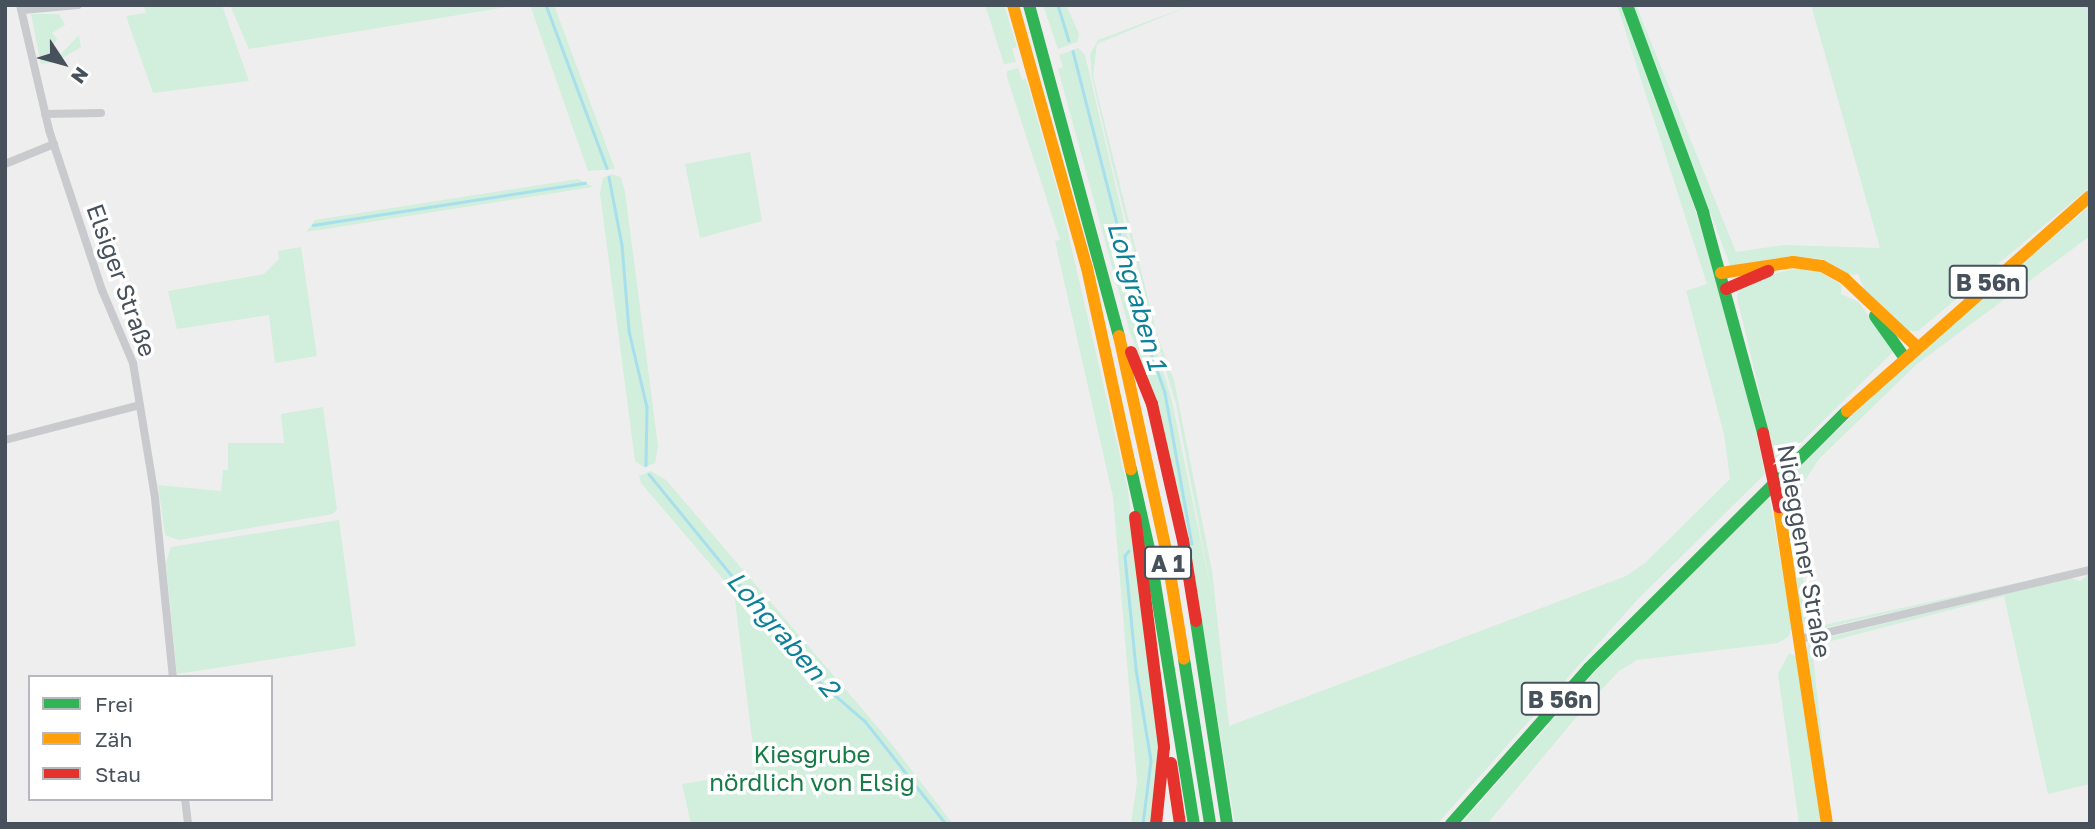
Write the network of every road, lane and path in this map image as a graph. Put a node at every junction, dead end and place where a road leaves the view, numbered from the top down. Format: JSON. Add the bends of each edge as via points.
{"nodes":[{"id":1,"x":78,"y":5,"type":"edge"},
{"id":2,"x":1013,"y":5,"type":"edge"},
{"id":3,"x":1029,"y":5,"type":"edge"},
{"id":4,"x":1627,"y":5,"type":"edge"},
{"id":5,"x":22,"y":8,"type":"edge"},
{"id":6,"x":101,"y":113,"type":"dead end"},
{"id":7,"x":45,"y":114,"type":"junction"},
{"id":8,"x":54,"y":144,"type":"junction"},
{"id":9,"x":5,"y":164,"type":"edge"},
{"id":10,"x":2090,"y":196,"type":"edge"},
{"id":11,"x":1780,"y":264,"type":"junction"},
{"id":12,"x":1721,"y":273,"type":"junction"},
{"id":13,"x":1726,"y":289,"type":"junction"},
{"id":14,"x":1863,"y":298,"type":"junction"},
{"id":15,"x":1112,"y":305,"type":"junction"},
{"id":16,"x":1916,"y":346,"type":"junction"},
{"id":17,"x":1904,"y":356,"type":"junction"},
{"id":18,"x":140,"y":405,"type":"junction"},
{"id":19,"x":5,"y":440,"type":"edge"},
{"id":20,"x":1133,"y":472,"type":"junction"},
{"id":21,"x":2090,"y":570,"type":"edge"},
{"id":22,"x":1800,"y":639,"type":"junction"},
{"id":23,"x":173,"y":675,"type":"edge"},
{"id":24,"x":1159,"y":702,"type":"junction"},
{"id":25,"x":185,"y":801,"type":"edge"},
{"id":26,"x":188,"y":824,"type":"edge"},
{"id":27,"x":1156,"y":824,"type":"edge"},
{"id":28,"x":1180,"y":824,"type":"edge"},
{"id":29,"x":1194,"y":824,"type":"edge"},
{"id":30,"x":1210,"y":824,"type":"edge"},
{"id":31,"x":1227,"y":824,"type":"edge"},
{"id":32,"x":1451,"y":824,"type":"edge"},
{"id":33,"x":1827,"y":824,"type":"edge"}],
"edges":[{"from":1,"to":5,"type":"street","name":"Elsiger Straße"},
{"from":2,"to":20,"type":"main road","number":"A 1","via":[[1087,268]]},
{"from":3,"to":15,"type":"main road","number":"A 1"},
{"from":4,"to":12,"type":"main road","name":"Nideggener Straße"},
{"from":5,"to":7,"type":"street","name":"Elsiger Straße"},
{"from":6,"to":7,"type":"street"},
{"from":7,"to":8,"type":"street","name":"Elsiger Straße"},
{"from":8,"to":9,"type":"street"},
{"from":8,"to":18,"type":"street","name":"Elsiger Straße","via":[[105,300],[132,357]]},
{"from":10,"to":16,"type":"main road","number":"B 56n"},
{"from":11,"to":12,"type":"main road"},
{"from":11,"to":13,"type":"main road"},
{"from":11,"to":14,"type":"main road","via":[[1822,266],[1845,279]]},
{"from":12,"to":13,"type":"main road","name":"Nideggener Straße"},
{"from":13,"to":22,"type":"main road","name":"Nideggener Straße","bridge":true,"via":[[1779,506]]},
{"from":14,"to":16,"type":"main road"},
{"from":14,"to":17,"type":"main road"},
{"from":15,"to":30,"type":"main road","number":"A 1","via":[[1167,555]]},
{"from":15,"to":31,"type":"main road","via":[[1152,404],[1183,540]]},
{"from":16,"to":17,"type":"main road","number":"B 56n"},
{"from":17,"to":32,"type":"main road","number":"B 56n","via":[[1628,626]]},
{"from":18,"to":19,"type":"street"},
{"from":18,"to":23,"type":"street","name":"Elsiger Straße","via":[[161,545]]},
{"from":20,"to":24,"type":"main road","via":[[1137,555]]},
{"from":20,"to":29,"type":"main road","number":"A 1","via":[[1165,631]]},
{"from":21,"to":22,"type":"street"},
{"from":22,"to":33,"type":"main road","name":"Nideggener Straße"},
{"from":24,"to":27,"type":"main road","via":[[1164,774]]},
{"from":24,"to":28,"type":"main road"},
{"from":25,"to":26,"type":"street"}]}
